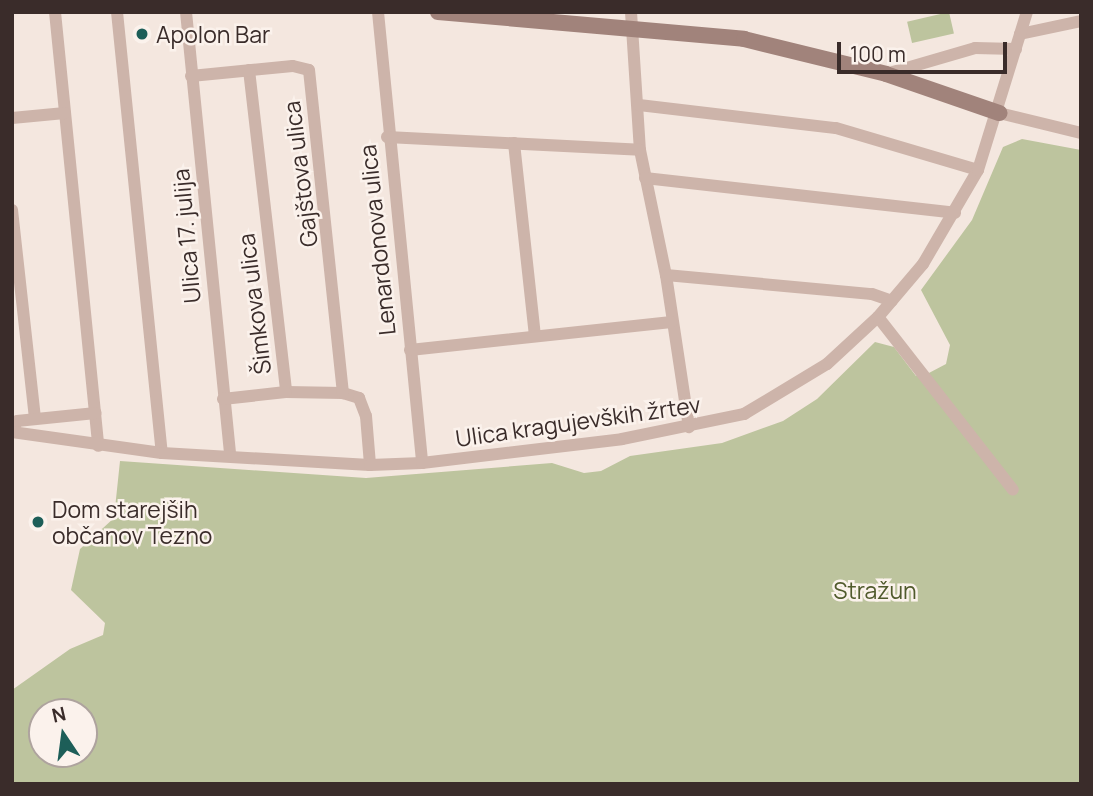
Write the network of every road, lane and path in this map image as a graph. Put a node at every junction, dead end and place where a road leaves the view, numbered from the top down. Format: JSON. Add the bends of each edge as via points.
{"nodes":[{"id":1,"x":55,"y":12,"type":"edge"},
{"id":2,"x":117,"y":12,"type":"edge"},
{"id":3,"x":186,"y":12,"type":"edge"},
{"id":4,"x":378,"y":12,"type":"edge"},
{"id":5,"x":438,"y":12,"type":"edge"},
{"id":6,"x":1027,"y":12,"type":"edge"},
{"id":7,"x":632,"y":20,"type":"edge"},
{"id":8,"x":1081,"y":20,"type":"edge"},
{"id":9,"x":1020,"y":33,"type":"junction"},
{"id":10,"x":1016,"y":49,"type":"junction"},
{"id":11,"x":249,"y":70,"type":"junction"},
{"id":12,"x":886,"y":74,"type":"junction"},
{"id":13,"x":191,"y":76,"type":"junction"},
{"id":14,"x":639,"y":105,"type":"junction"},
{"id":15,"x":65,"y":113,"type":"junction"},
{"id":16,"x":999,"y":113,"type":"junction"},
{"id":17,"x":12,"y":118,"type":"edge"},
{"id":18,"x":1081,"y":133,"type":"edge"},
{"id":19,"x":387,"y":136,"type":"junction"},
{"id":20,"x":514,"y":144,"type":"junction"},
{"id":21,"x":640,"y":150,"type":"junction"},
{"id":22,"x":978,"y":170,"type":"junction"},
{"id":23,"x":645,"y":178,"type":"junction"},
{"id":24,"x":12,"y":210,"type":"edge"},
{"id":25,"x":956,"y":213,"type":"junction"},
{"id":26,"x":666,"y":275,"type":"junction"},
{"id":27,"x":892,"y":301,"type":"junction"},
{"id":28,"x":878,"y":317,"type":"junction"},
{"id":29,"x":672,"y":322,"type":"junction"},
{"id":30,"x":535,"y":335,"type":"junction"},
{"id":31,"x":410,"y":350,"type":"junction"},
{"id":32,"x":286,"y":392,"type":"junction"},
{"id":33,"x":343,"y":393,"type":"junction"},
{"id":34,"x":223,"y":399,"type":"junction"},
{"id":35,"x":96,"y":413,"type":"junction"},
{"id":36,"x":35,"y":419,"type":"junction"},
{"id":37,"x":689,"y":428,"type":"junction"},
{"id":38,"x":12,"y":432,"type":"edge"},
{"id":39,"x":98,"y":446,"type":"junction"},
{"id":40,"x":162,"y":453,"type":"junction"},
{"id":41,"x":230,"y":455,"type":"junction"},
{"id":42,"x":422,"y":463,"type":"junction"},
{"id":43,"x":370,"y":465,"type":"junction"},
{"id":44,"x":1013,"y":490,"type":"dead end"}],
"edges":[{"from":1,"to":15,"type":"street"},
{"from":2,"to":40,"type":"street"},
{"from":3,"to":13,"type":"street","name":"Ulica 17. julija"},
{"from":4,"to":19,"type":"street","name":"Lenardonova ulica"},
{"from":5,"to":7,"type":"street"},
{"from":6,"to":9,"type":"street","name":"Ulica kragujevških žrtev"},
{"from":7,"to":12,"type":"street","via":[[744,40]]},
{"from":7,"to":14,"type":"street"},
{"from":8,"to":9,"type":"street"},
{"from":9,"to":10,"type":"street","name":"Ulica kragujevških žrtev"},
{"from":10,"to":12,"type":"street","via":[[975,48]]},
{"from":10,"to":16,"type":"street","name":"Ulica kragujevških žrtev"},
{"from":11,"to":13,"type":"street","name":"Gajštova ulica"},
{"from":11,"to":32,"type":"street","name":"Šimkova ulica"},
{"from":11,"to":33,"type":"street","name":"Gajštova ulica","via":[[303,65],[309,69]]},
{"from":12,"to":16,"type":"street"},
{"from":13,"to":34,"type":"street","name":"Ulica 17. julija"},
{"from":14,"to":21,"type":"street"},
{"from":14,"to":22,"type":"street","via":[[836,128]]},
{"from":15,"to":17,"type":"street"},
{"from":15,"to":35,"type":"street"},
{"from":16,"to":18,"type":"street"},
{"from":16,"to":22,"type":"street","name":"Ulica kragujevških žrtev"},
{"from":19,"to":20,"type":"street"},
{"from":19,"to":31,"type":"street","name":"Lenardonova ulica"},
{"from":20,"to":21,"type":"street"},
{"from":20,"to":30,"type":"street"},
{"from":21,"to":23,"type":"street"},
{"from":22,"to":25,"type":"street","name":"Ulica kragujevških žrtev"},
{"from":23,"to":25,"type":"street"},
{"from":23,"to":26,"type":"street"},
{"from":24,"to":36,"type":"street"},
{"from":25,"to":27,"type":"street","name":"Ulica kragujevških žrtev"},
{"from":26,"to":27,"type":"street","via":[[872,294]]},
{"from":26,"to":29,"type":"street"},
{"from":27,"to":28,"type":"street","name":"Ulica kragujevških žrtev"},
{"from":28,"to":37,"type":"street","name":"Ulica kragujevških žrtev","via":[[797,386],[744,415]]},
{"from":28,"to":44,"type":"street"},
{"from":29,"to":30,"type":"street"},
{"from":29,"to":37,"type":"street"},
{"from":30,"to":31,"type":"street"},
{"from":31,"to":42,"type":"street","name":"Lenardonova ulica"},
{"from":32,"to":33,"type":"street","name":"Šimkova ulica"},
{"from":32,"to":34,"type":"street"},
{"from":33,"to":43,"type":"street","via":[[363,403]]},
{"from":34,"to":41,"type":"street","name":"Ulica 17. julija"},
{"from":35,"to":36,"type":"street"},
{"from":35,"to":39,"type":"street"},
{"from":36,"to":38,"type":"street","via":[[16,421]]},
{"from":37,"to":42,"type":"street","name":"Ulica kragujevških žrtev"},
{"from":38,"to":39,"type":"street","name":"Ulica kragujevških žrtev"},
{"from":39,"to":40,"type":"street","name":"Ulica kragujevških žrtev"},
{"from":40,"to":41,"type":"street","name":"Ulica kragujevških žrtev"},
{"from":41,"to":43,"type":"street","name":"Ulica kragujevških žrtev"},
{"from":42,"to":43,"type":"street","name":"Ulica kragujevških žrtev"}]}
